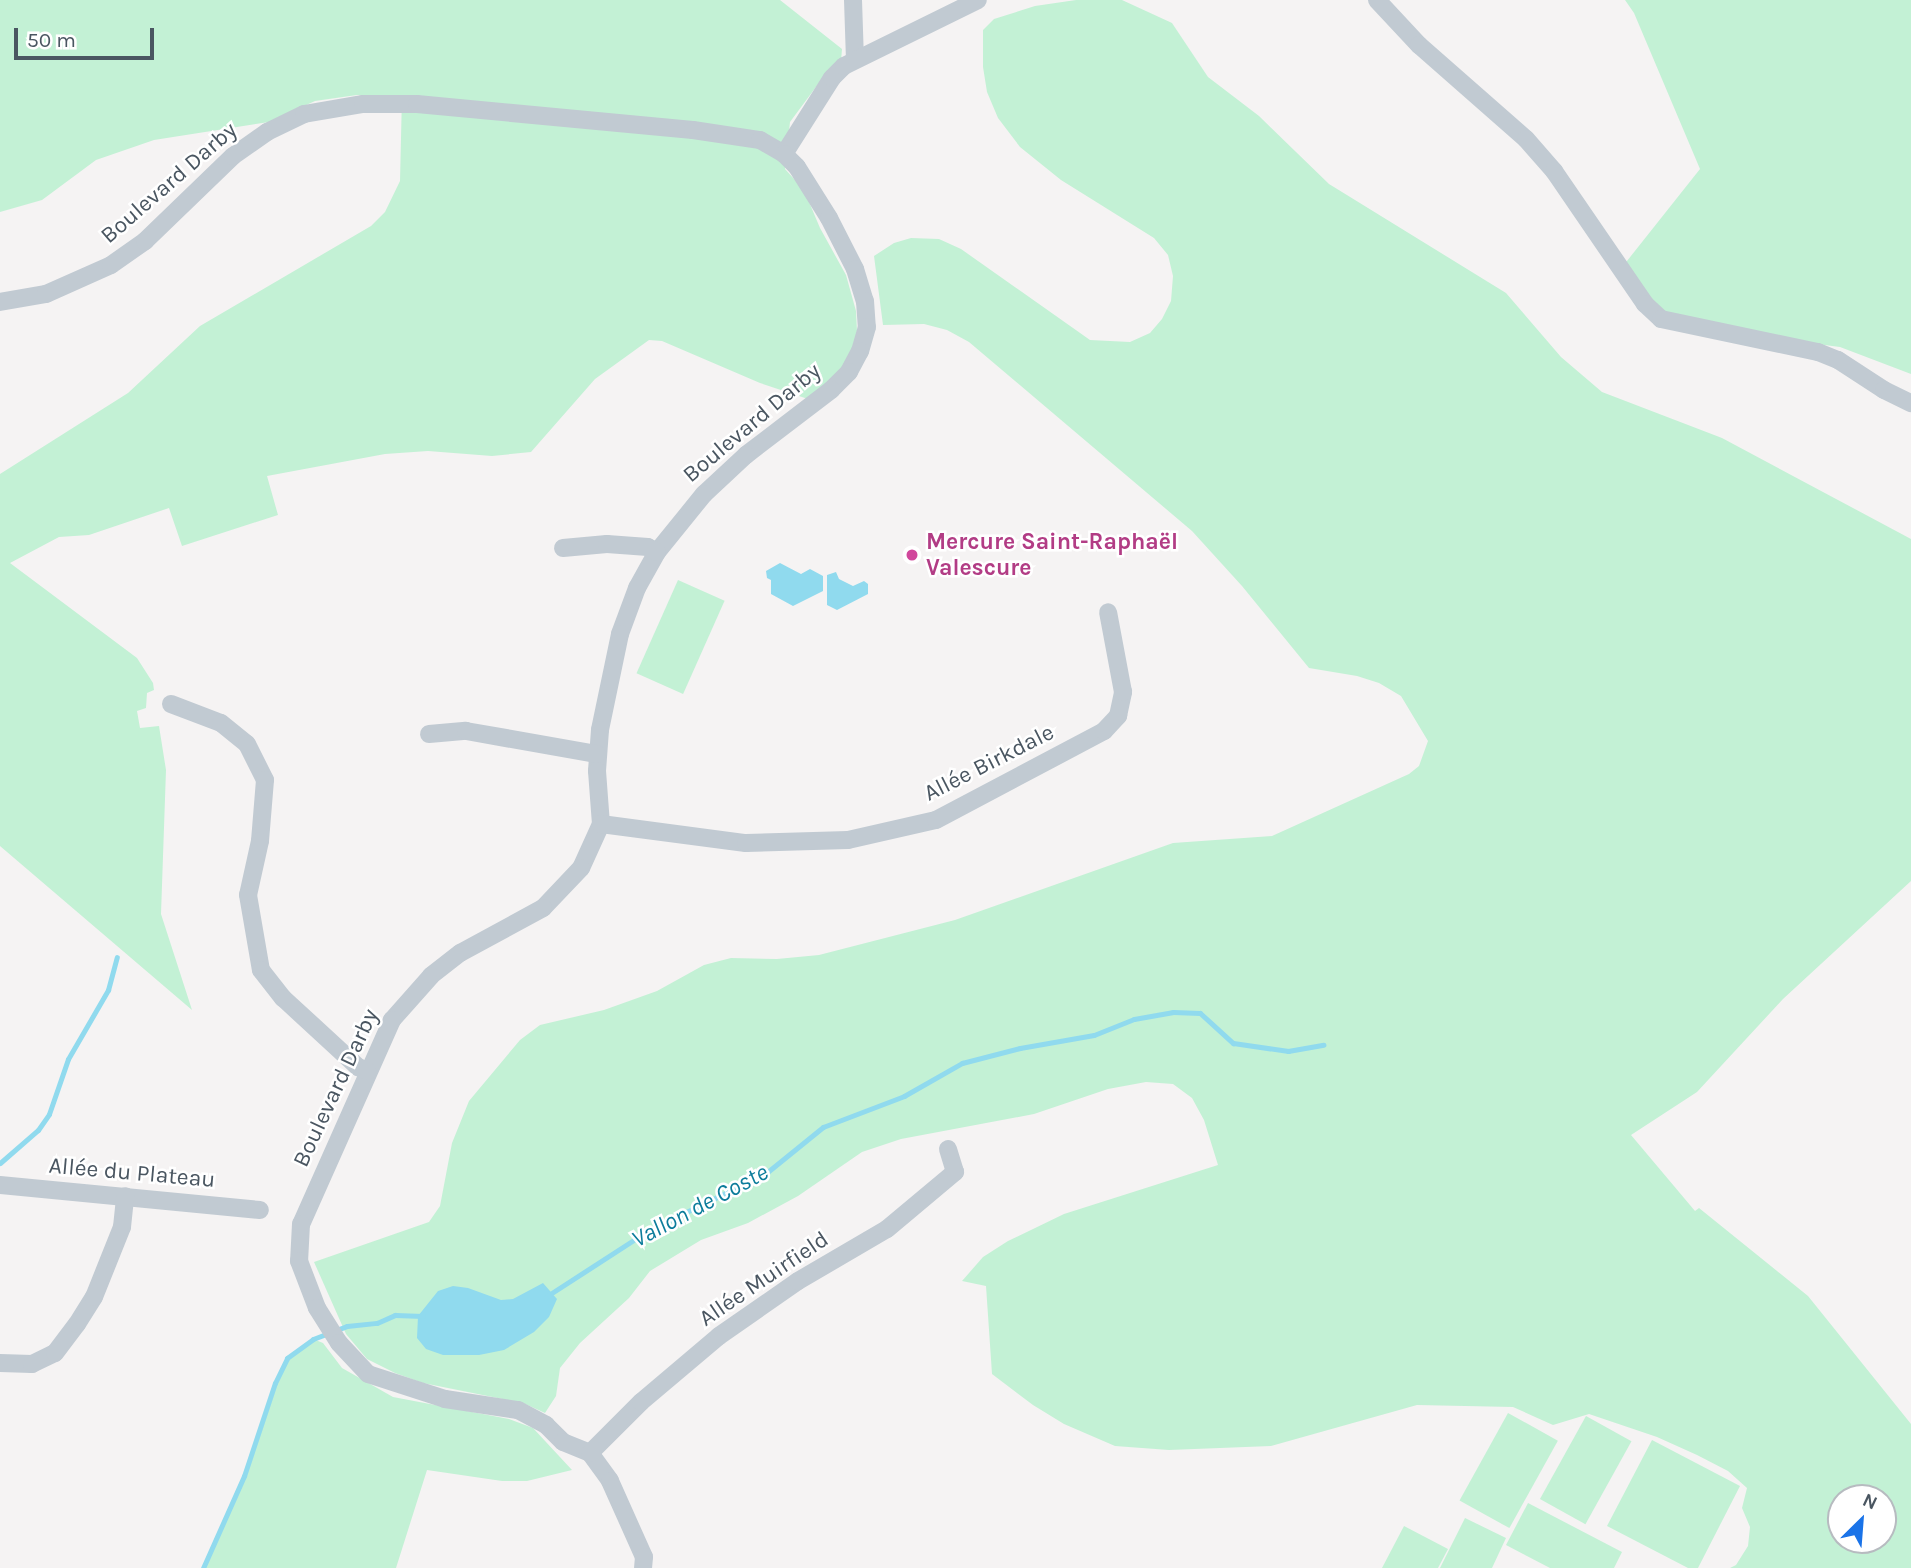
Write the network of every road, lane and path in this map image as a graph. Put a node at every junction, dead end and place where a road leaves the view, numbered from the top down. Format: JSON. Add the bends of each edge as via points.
{"nodes":[{"id":1,"x":853,"y":0,"type":"edge"},
{"id":2,"x":978,"y":0,"type":"edge"},
{"id":3,"x":1377,"y":0,"type":"edge"},
{"id":4,"x":855,"y":59,"type":"junction"},
{"id":5,"x":784,"y":154,"type":"junction"},
{"id":6,"x":0,"y":302,"type":"edge"},
{"id":7,"x":1911,"y":403,"type":"edge"},
{"id":8,"x":563,"y":548,"type":"dead end"},
{"id":9,"x":657,"y":552,"type":"junction"},
{"id":10,"x":1108,"y":612,"type":"dead end"},
{"id":11,"x":171,"y":704,"type":"dead end"},
{"id":12,"x":429,"y":734,"type":"dead end"},
{"id":13,"x":597,"y":754,"type":"junction"},
{"id":14,"x":601,"y":824,"type":"junction"},
{"id":15,"x":367,"y":1071,"type":"junction"},
{"id":16,"x":948,"y":1149,"type":"dead end"},
{"id":17,"x":0,"y":1185,"type":"edge"},
{"id":18,"x":125,"y":1196,"type":"junction"},
{"id":19,"x":260,"y":1210,"type":"dead end"},
{"id":20,"x":0,"y":1363,"type":"edge"},
{"id":21,"x":590,"y":1453,"type":"junction"},
{"id":22,"x":643,"y":1568,"type":"edge"}],
"edges":[{"from":1,"to":4,"type":"street"},
{"from":2,"to":4,"type":"street"},
{"from":3,"to":7,"type":"street","via":[[1419,45],[1526,139],[1554,171],[1645,304],[1661,319],[1818,352]]},
{"from":4,"to":5,"type":"street","via":[[832,78]]},
{"from":5,"to":6,"type":"street","name":"Boulevard Darby","via":[[760,140],[694,130],[417,104],[363,104],[303,114],[233,156],[145,241],[111,265],[47,294]]},
{"from":5,"to":9,"type":"street","name":"Boulevard Darby","via":[[829,218],[862,284],[867,327],[860,351],[849,372],[831,390],[746,455],[704,494]]},
{"from":8,"to":9,"type":"street","via":[[607,544],[648,547]]},
{"from":9,"to":13,"type":"street","name":"Boulevard Darby","via":[[620,634]]},
{"from":10,"to":14,"type":"street","name":"Allée Birkdale","via":[[1123,692],[1118,716],[1104,731],[936,820],[848,840],[746,844]]},
{"from":11,"to":15,"type":"street","via":[[221,723],[247,744],[265,780],[260,841],[248,895],[261,970],[283,998]]},
{"from":12,"to":13,"type":"street","via":[[466,731]]},
{"from":13,"to":14,"type":"street","name":"Boulevard Darby"},
{"from":14,"to":15,"type":"street","name":"Boulevard Darby","via":[[587,858],[543,908],[460,953],[431,976],[392,1020]]},
{"from":15,"to":21,"type":"street","name":"Boulevard Darby","via":[[301,1224],[299,1261],[317,1308],[339,1343],[368,1374],[445,1399],[518,1410],[546,1425],[563,1442]]},
{"from":16,"to":21,"type":"street","name":"Allée Muirfield","via":[[955,1172],[946,1180],[887,1229],[798,1281],[719,1336],[641,1402]]},
{"from":17,"to":18,"type":"street","name":"Allée du Plateau"},
{"from":18,"to":19,"type":"street","name":"Allée du Plateau"},
{"from":18,"to":20,"type":"street","via":[[121,1227],[94,1297],[77,1325],[55,1353],[32,1364]]},
{"from":21,"to":22,"type":"street","name":"Boulevard Darby","via":[[610,1481],[643,1557]]}]}
